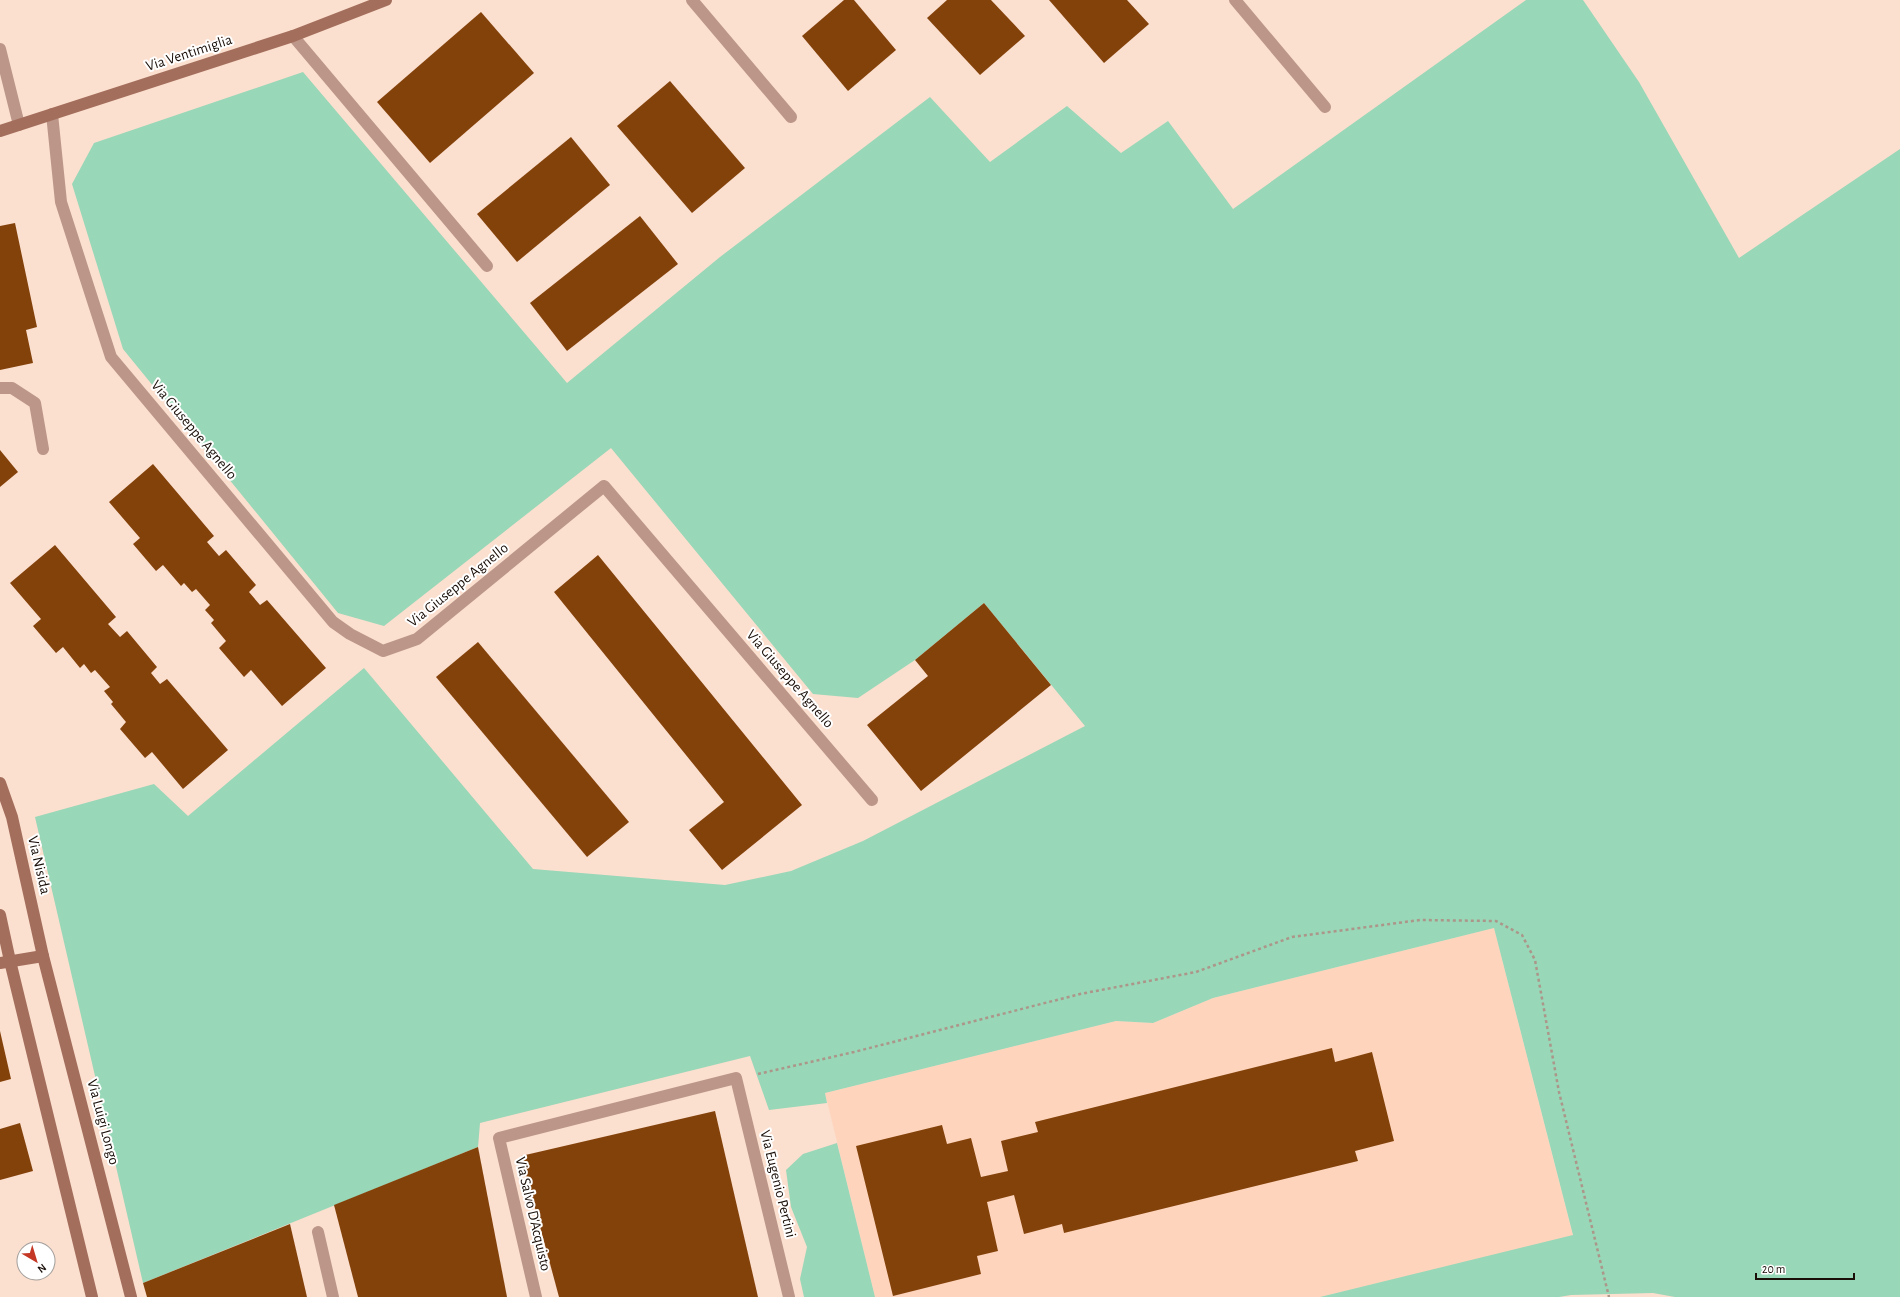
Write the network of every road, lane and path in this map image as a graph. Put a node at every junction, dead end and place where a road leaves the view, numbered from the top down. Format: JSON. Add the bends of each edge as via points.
{"nodes":[{"id":1,"x":386,"y":0,"type":"edge"},
{"id":2,"x":692,"y":0,"type":"edge"},
{"id":3,"x":1235,"y":0,"type":"edge"},
{"id":4,"x":294,"y":36,"type":"junction"},
{"id":5,"x":0,"y":49,"type":"edge"},
{"id":6,"x":1325,"y":107,"type":"dead end"},
{"id":7,"x":52,"y":114,"type":"junction"},
{"id":8,"x":791,"y":117,"type":"dead end"},
{"id":9,"x":19,"y":125,"type":"junction"},
{"id":10,"x":0,"y":131,"type":"edge"},
{"id":11,"x":487,"y":266,"type":"dead end"},
{"id":12,"x":0,"y":388,"type":"edge"},
{"id":13,"x":43,"y":449,"type":"dead end"},
{"id":14,"x":0,"y":783,"type":"edge"},
{"id":15,"x":872,"y":800,"type":"dead end"},
{"id":16,"x":0,"y":915,"type":"edge"},
{"id":17,"x":43,"y":956,"type":"junction"},
{"id":18,"x":5,"y":962,"type":"edge"},
{"id":19,"x":736,"y":1078,"type":"junction"},
{"id":20,"x":318,"y":1232,"type":"dead end"},
{"id":21,"x":92,"y":1297,"type":"edge"},
{"id":22,"x":131,"y":1297,"type":"edge"},
{"id":23,"x":333,"y":1297,"type":"edge"},
{"id":24,"x":536,"y":1297,"type":"edge"},
{"id":25,"x":789,"y":1297,"type":"edge"},
{"id":26,"x":1609,"y":1297,"type":"edge"}],
"edges":[{"from":1,"to":4,"type":"street","name":"Via Ventimiglia"},
{"from":2,"to":8,"type":"street"},
{"from":3,"to":6,"type":"street"},
{"from":4,"to":7,"type":"street","name":"Via Ventimiglia"},
{"from":4,"to":11,"type":"street"},
{"from":5,"to":9,"type":"street"},
{"from":7,"to":9,"type":"street","name":"Via Ventimiglia"},
{"from":7,"to":15,"type":"street","name":"Via Giuseppe Agnello","via":[[61,202],[111,357],[333,622],[383,651],[417,639],[604,486]]},
{"from":9,"to":10,"type":"street","name":"Via Ventimiglia"},
{"from":12,"to":13,"type":"street","via":[[12,388],[35,404]]},
{"from":14,"to":17,"type":"street","name":"Via Nisida","via":[[12,817]]},
{"from":16,"to":18,"type":"street"},
{"from":17,"to":18,"type":"street"},
{"from":17,"to":22,"type":"street","name":"Via Luigi Longo"},
{"from":18,"to":21,"type":"street"},
{"from":19,"to":24,"type":"street","name":"Via Salvo D'Acquisto","via":[[499,1138]]},
{"from":19,"to":25,"type":"street","name":"Via Eugenio Pertini"},
{"from":19,"to":26,"type":"path","via":[[854,1052],[1080,994],[1196,972],[1292,937],[1420,920],[1496,921],[1522,935],[1535,960],[1559,1092]]},
{"from":20,"to":23,"type":"street"}]}
